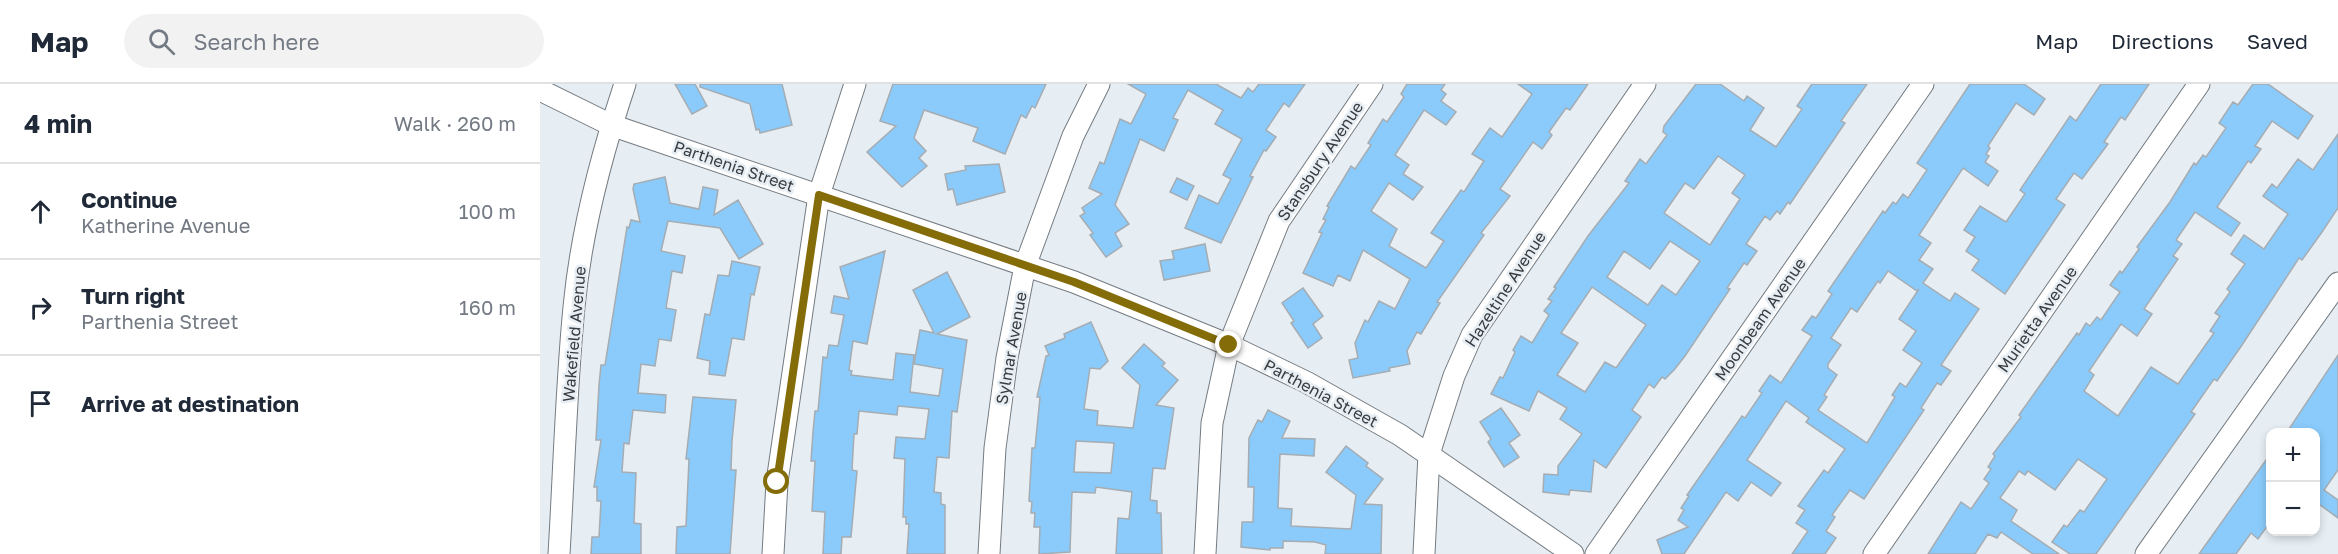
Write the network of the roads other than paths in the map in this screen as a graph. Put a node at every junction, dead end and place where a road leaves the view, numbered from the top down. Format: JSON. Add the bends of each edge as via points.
{"nodes":[{"id":1,"x":625,"y":84,"type":"edge"},
{"id":2,"x":855,"y":84,"type":"edge"},
{"id":3,"x":1099,"y":84,"type":"edge"},
{"id":4,"x":1372,"y":84,"type":"edge"},
{"id":5,"x":1645,"y":84,"type":"edge"},
{"id":6,"x":1923,"y":84,"type":"edge"},
{"id":7,"x":2199,"y":84,"type":"edge"},
{"id":8,"x":540,"y":90,"type":"edge"},
{"id":9,"x":611,"y":125,"type":"junction"},
{"id":10,"x":819,"y":195,"type":"junction"},
{"id":11,"x":1025,"y":266,"type":"junction"},
{"id":12,"x":2338,"y":282,"type":"edge"},
{"id":13,"x":1229,"y":345,"type":"junction"},
{"id":14,"x":1429,"y":454,"type":"junction"},
{"id":15,"x":559,"y":554,"type":"edge"},
{"id":16,"x":773,"y":554,"type":"edge"},
{"id":17,"x":990,"y":554,"type":"edge"},
{"id":18,"x":1205,"y":554,"type":"edge"},
{"id":19,"x":1424,"y":554,"type":"edge"},
{"id":20,"x":1573,"y":554,"type":"edge"},
{"id":21,"x":1596,"y":554,"type":"edge"},
{"id":22,"x":1874,"y":554,"type":"edge"},
{"id":23,"x":2146,"y":554,"type":"edge"}],
"edges":[{"from":1,"to":9,"type":"street","name":"Wakefield Avenue"},
{"from":2,"to":10,"type":"street"},
{"from":3,"to":11,"type":"street","name":"Sylmar Avenue","via":[[1073,136]]},
{"from":4,"to":13,"type":"street","name":"Stansbury Avenue","via":[[1279,221]]},
{"from":5,"to":14,"type":"street","name":"Hazeltine Avenue","via":[[1472,335]]},
{"from":6,"to":21,"type":"street","name":"Moonbeam Avenue"},
{"from":7,"to":22,"type":"street","name":"Murietta Avenue"},
{"from":8,"to":9,"type":"street","name":"Parthenia Street"},
{"from":9,"to":10,"type":"street","name":"Parthenia Street"},
{"from":9,"to":15,"type":"street","name":"Wakefield Avenue","via":[[590,209],[574,305]]},
{"from":10,"to":11,"type":"street","name":"Parthenia Street"},
{"from":10,"to":16,"type":"street","via":[[777,482]]},
{"from":11,"to":13,"type":"street","name":"Parthenia Street"},
{"from":11,"to":17,"type":"street","name":"Sylmar Avenue","via":[[995,448]]},
{"from":12,"to":23,"type":"street"},
{"from":13,"to":14,"type":"street","name":"Parthenia Street","via":[[1306,382]]},
{"from":13,"to":18,"type":"street","name":"Stansbury Avenue","via":[[1212,423]]},
{"from":14,"to":19,"type":"street","name":"Hazeltine Avenue"},
{"from":14,"to":20,"type":"street","name":"Parthenia Street"}]}
